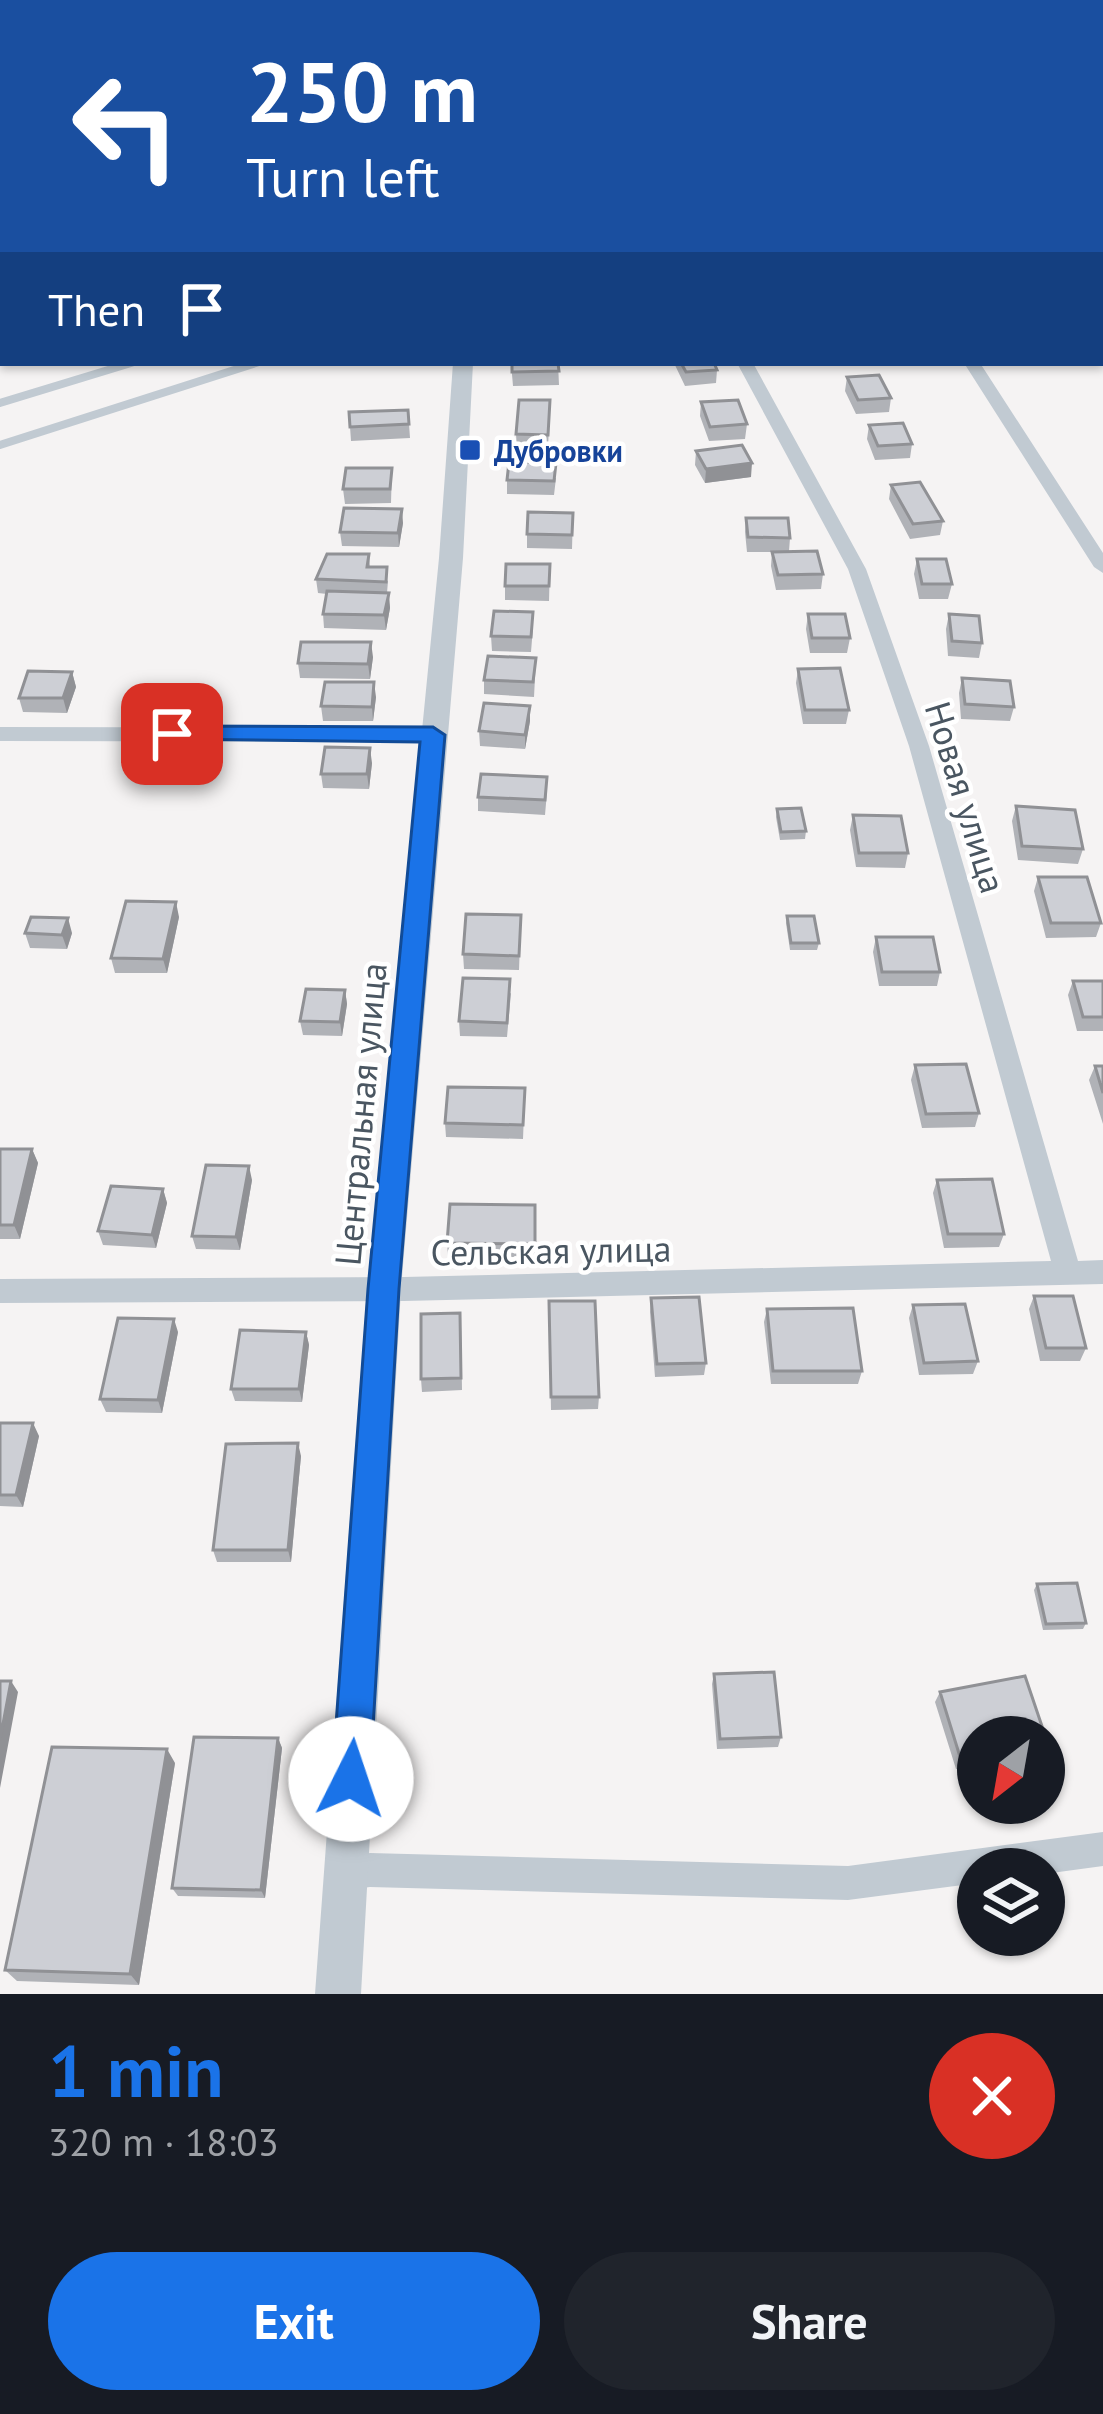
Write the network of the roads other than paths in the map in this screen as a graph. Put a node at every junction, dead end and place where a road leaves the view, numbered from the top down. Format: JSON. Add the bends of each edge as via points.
{"nodes":[{"id":1,"x":121,"y":366,"type":"edge"},
{"id":2,"x":247,"y":366,"type":"edge"},
{"id":3,"x":463,"y":366,"type":"edge"},
{"id":4,"x":747,"y":366,"type":"edge"},
{"id":5,"x":974,"y":366,"type":"edge"},
{"id":6,"x":0,"y":403,"type":"edge"},
{"id":7,"x":0,"y":445,"type":"edge"},
{"id":8,"x":1103,"y":567,"type":"edge"},
{"id":9,"x":0,"y":734,"type":"edge"},
{"id":10,"x":433,"y":735,"type":"junction"},
{"id":11,"x":1103,"y":1272,"type":"edge"},
{"id":12,"x":1068,"y":1273,"type":"junction"},
{"id":13,"x":384,"y":1289,"type":"junction"},
{"id":14,"x":0,"y":1291,"type":"edge"},
{"id":15,"x":1103,"y":1849,"type":"edge"},
{"id":16,"x":345,"y":1874,"type":"junction"},
{"id":17,"x":338,"y":1994,"type":"edge"}],
"edges":[{"from":1,"to":6,"type":"lane"},
{"from":2,"to":7,"type":"lane"},
{"from":3,"to":10,"type":"street","name":"Центральная улица"},
{"from":4,"to":12,"type":"street","name":"Новая улица","via":[[856,569],[919,746]]},
{"from":5,"to":8,"type":"street"},
{"from":9,"to":10,"type":"street"},
{"from":10,"to":13,"type":"street","name":"Центральная улица"},
{"from":11,"to":12,"type":"street","name":"Сельская улица"},
{"from":12,"to":13,"type":"street","name":"Сельская улица"},
{"from":13,"to":14,"type":"street","name":"Сельская улица"},
{"from":13,"to":16,"type":"street","name":"Центральная улица"},
{"from":15,"to":16,"type":"street","via":[[848,1883]]},
{"from":16,"to":17,"type":"street","name":"Центральная улица"}]}
